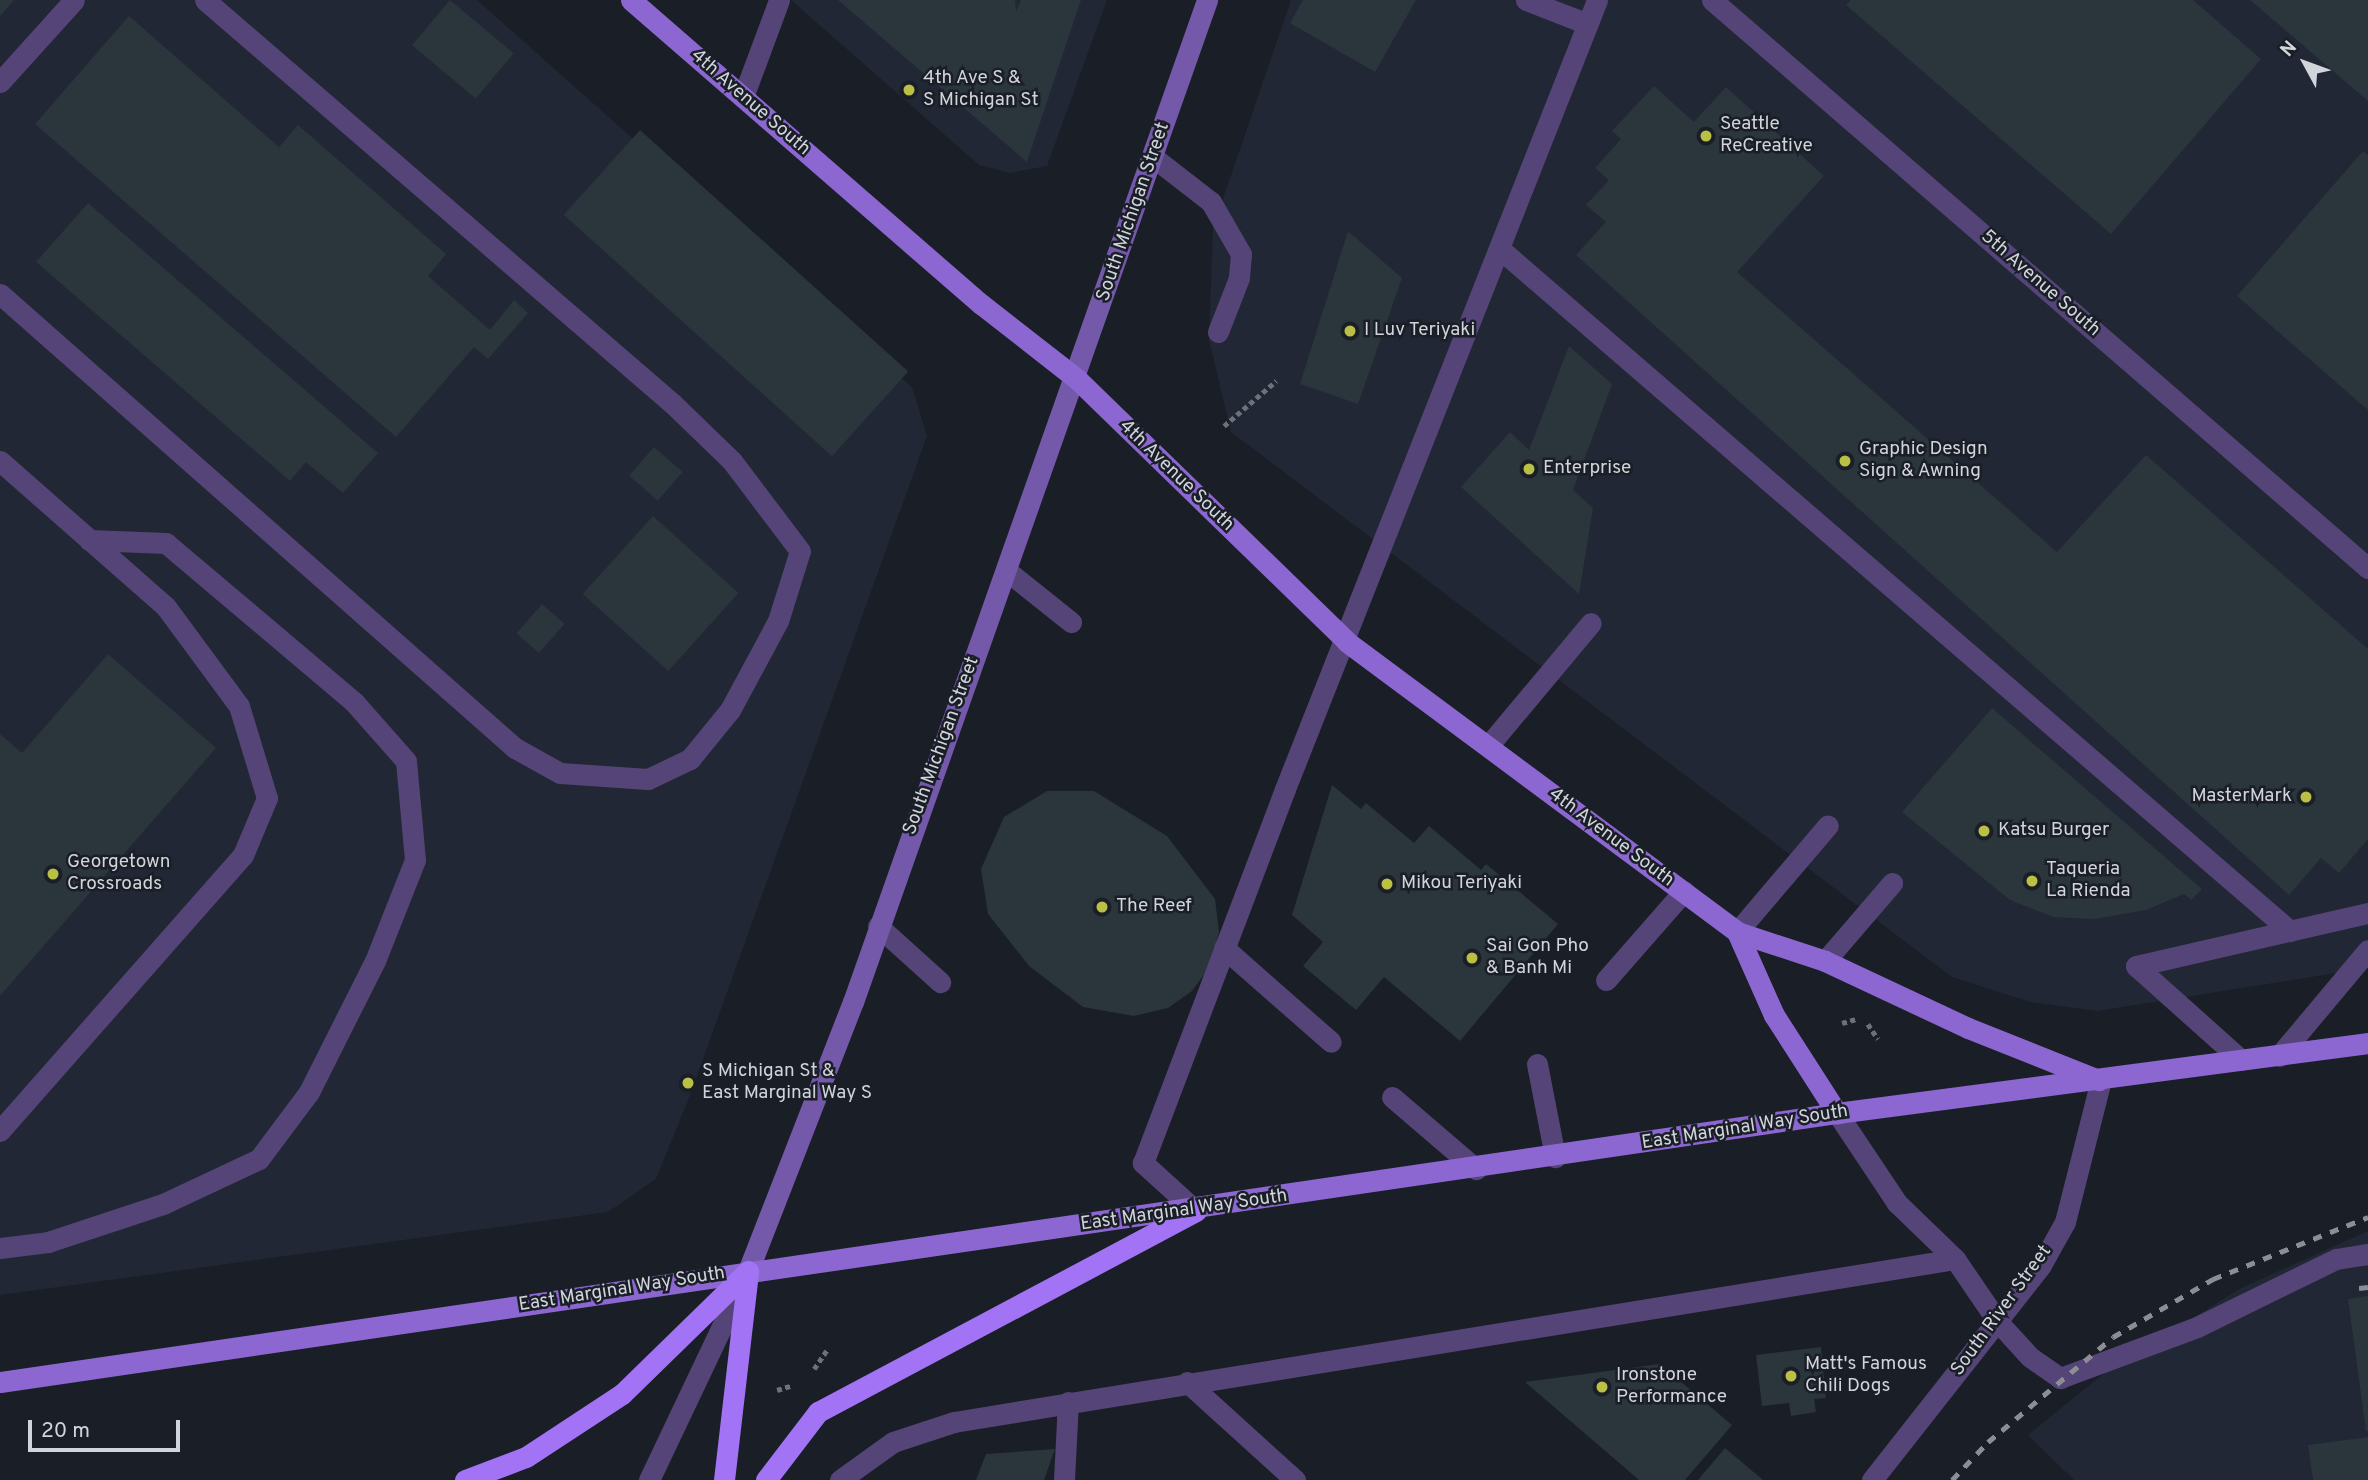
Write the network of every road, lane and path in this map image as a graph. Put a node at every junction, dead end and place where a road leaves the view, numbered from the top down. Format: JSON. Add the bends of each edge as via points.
{"nodes":[{"id":1,"x":74,"y":0,"type":"edge"},
{"id":2,"x":205,"y":0,"type":"edge"},
{"id":3,"x":631,"y":0,"type":"edge"},
{"id":4,"x":779,"y":0,"type":"edge"},
{"id":5,"x":1208,"y":0,"type":"edge"},
{"id":6,"x":1526,"y":0,"type":"edge"},
{"id":7,"x":1597,"y":0,"type":"edge"},
{"id":8,"x":1712,"y":0,"type":"edge"},
{"id":9,"x":1588,"y":24,"type":"junction"},
{"id":10,"x":0,"y":82,"type":"edge"},
{"id":11,"x":743,"y":96,"type":"junction"},
{"id":12,"x":1153,"y":157,"type":"junction"},
{"id":13,"x":1500,"y":249,"type":"junction"},
{"id":14,"x":0,"y":294,"type":"edge"},
{"id":15,"x":1218,"y":332,"type":"dead end"},
{"id":16,"x":1077,"y":379,"type":"junction"},
{"id":17,"x":1276,"y":381,"type":"dead end"},
{"id":18,"x":1224,"y":426,"type":"dead end"},
{"id":19,"x":0,"y":461,"type":"edge"},
{"id":20,"x":89,"y":540,"type":"junction"},
{"id":21,"x":2368,"y":568,"type":"edge"},
{"id":22,"x":1007,"y":571,"type":"junction"},
{"id":23,"x":1071,"y":622,"type":"dead end"},
{"id":24,"x":1591,"y":623,"type":"dead end"},
{"id":25,"x":1347,"y":642,"type":"junction"},
{"id":26,"x":1488,"y":746,"type":"junction"},
{"id":27,"x":1828,"y":825,"type":"dead end"},
{"id":28,"x":1892,"y":883,"type":"dead end"},
{"id":29,"x":1684,"y":891,"type":"junction"},
{"id":30,"x":2368,"y":913,"type":"edge"},
{"id":31,"x":878,"y":926,"type":"junction"},
{"id":32,"x":2290,"y":931,"type":"junction"},
{"id":33,"x":1737,"y":932,"type":"junction"},
{"id":34,"x":1224,"y":948,"type":"junction"},
{"id":35,"x":2368,"y":950,"type":"edge"},
{"id":36,"x":1825,"y":961,"type":"junction"},
{"id":37,"x":1606,"y":980,"type":"dead end"},
{"id":38,"x":940,"y":982,"type":"dead end"},
{"id":39,"x":1842,"y":1023,"type":"dead end"},
{"id":40,"x":1878,"y":1038,"type":"dead end"},
{"id":41,"x":1331,"y":1042,"type":"dead end"},
{"id":42,"x":2368,"y":1043,"type":"edge"},
{"id":43,"x":2279,"y":1056,"type":"junction"},
{"id":44,"x":2241,"y":1060,"type":"junction"},
{"id":45,"x":1537,"y":1064,"type":"dead end"},
{"id":46,"x":2101,"y":1080,"type":"junction"},
{"id":47,"x":1392,"y":1097,"type":"dead end"},
{"id":48,"x":1837,"y":1113,"type":"junction"},
{"id":49,"x":0,"y":1131,"type":"edge"},
{"id":50,"x":1555,"y":1157,"type":"junction"},
{"id":51,"x":1476,"y":1169,"type":"junction"},
{"id":52,"x":1196,"y":1211,"type":"junction"},
{"id":53,"x":0,"y":1248,"type":"edge"},
{"id":54,"x":2368,"y":1254,"type":"edge"},
{"id":55,"x":1955,"y":1259,"type":"junction"},
{"id":56,"x":748,"y":1271,"type":"junction"},
{"id":57,"x":1998,"y":1322,"type":"junction"},
{"id":58,"x":0,"y":1382,"type":"edge"},
{"id":59,"x":1187,"y":1382,"type":"junction"},
{"id":60,"x":1068,"y":1402,"type":"junction"},
{"id":61,"x":847,"y":1474,"type":"edge"},
{"id":62,"x":465,"y":1480,"type":"edge"},
{"id":63,"x":649,"y":1480,"type":"edge"},
{"id":64,"x":724,"y":1480,"type":"edge"},
{"id":65,"x":766,"y":1480,"type":"edge"},
{"id":66,"x":1064,"y":1480,"type":"edge"},
{"id":67,"x":1295,"y":1480,"type":"edge"},
{"id":68,"x":1872,"y":1480,"type":"edge"}],
"edges":[{"from":1,"to":10,"type":"street"},
{"from":2,"to":14,"type":"street","via":[[673,404],[732,461],[800,551],[778,621],[730,710],[690,759],[648,779],[560,773],[515,748]]},
{"from":3,"to":11,"type":"main road","name":"4th Avenue South"},
{"from":4,"to":11,"type":"street"},
{"from":5,"to":12,"type":"main road","name":"South Michigan Street"},
{"from":6,"to":9,"type":"street"},
{"from":7,"to":9,"type":"street"},
{"from":8,"to":21,"type":"street","name":"5th Avenue South"},
{"from":9,"to":13,"type":"street"},
{"from":11,"to":16,"type":"main road","name":"4th Avenue South","via":[[981,304]]},
{"from":12,"to":15,"type":"street","via":[[1210,202],[1241,254],[1239,278]]},
{"from":12,"to":16,"type":"main road","name":"South Michigan Street"},
{"from":13,"to":25,"type":"street"},
{"from":13,"to":32,"type":"street"},
{"from":16,"to":22,"type":"main road","name":"South Michigan Street"},
{"from":16,"to":25,"type":"main road","name":"4th Avenue South"},
{"from":17,"to":18,"type":"path"},
{"from":19,"to":20,"type":"street"},
{"from":20,"to":49,"type":"street","via":[[166,607],[239,706],[267,798],[243,855]]},
{"from":20,"to":53,"type":"street","via":[[166,543],[354,702],[406,761],[415,860],[375,961],[309,1092],[260,1159],[163,1204],[48,1242]]},
{"from":22,"to":23,"type":"street"},
{"from":22,"to":31,"type":"main road","name":"South Michigan Street"},
{"from":24,"to":26,"type":"street"},
{"from":25,"to":26,"type":"main road","name":"4th Avenue South"},
{"from":25,"to":34,"type":"street"},
{"from":26,"to":29,"type":"main road","name":"4th Avenue South"},
{"from":27,"to":33,"type":"street"},
{"from":28,"to":36,"type":"street"},
{"from":29,"to":33,"type":"main road","name":"4th Avenue South"},
{"from":29,"to":37,"type":"street"},
{"from":30,"to":32,"type":"street"},
{"from":31,"to":38,"type":"street"},
{"from":31,"to":56,"type":"main road","name":"South Michigan Street"},
{"from":32,"to":44,"type":"street","via":[[2136,966]]},
{"from":33,"to":36,"type":"main road","name":"4th Avenue South"},
{"from":33,"to":48,"type":"main road","name":"4th Avenue South","via":[[1774,1015]]},
{"from":34,"to":41,"type":"street"},
{"from":34,"to":52,"type":"street","via":[[1143,1163]]},
{"from":35,"to":43,"type":"street"},
{"from":36,"to":46,"type":"main road","name":"4th Avenue South","via":[[1968,1028]]},
{"from":39,"to":40,"type":"path","via":[[1863,1017]]},
{"from":42,"to":43,"type":"main road","name":"East Marginal Way South"},
{"from":43,"to":44,"type":"main road","name":"East Marginal Way South"},
{"from":44,"to":46,"type":"main road","name":"East Marginal Way South"},
{"from":45,"to":50,"type":"street"},
{"from":46,"to":48,"type":"main road","name":"East Marginal Way South"},
{"from":46,"to":57,"type":"street","name":"South River Street","via":[[2065,1222]]},
{"from":47,"to":51,"type":"street"},
{"from":48,"to":50,"type":"main road","name":"East Marginal Way South"},
{"from":48,"to":55,"type":"street","name":"4th Avenue South","via":[[1897,1203]]},
{"from":50,"to":51,"type":"main road","name":"East Marginal Way South"},
{"from":51,"to":52,"type":"main road","name":"East Marginal Way South"},
{"from":52,"to":56,"type":"main road","name":"East Marginal Way South"},
{"from":52,"to":65,"type":"highway","via":[[818,1412]]},
{"from":54,"to":57,"type":"street","name":"4th Avenue South","via":[[2336,1259],[2197,1328],[2060,1378],[2030,1357]]},
{"from":55,"to":57,"type":"street","name":"4th Avenue South"},
{"from":55,"to":59,"type":"street"},
{"from":56,"to":58,"type":"main road","name":"East Marginal Way South"},
{"from":56,"to":62,"type":"highway","via":[[622,1394],[526,1457]]},
{"from":56,"to":63,"type":"street","name":"South Michigan Street"},
{"from":56,"to":64,"type":"highway"},
{"from":57,"to":68,"type":"street","name":"South River Street"},
{"from":59,"to":60,"type":"street"},
{"from":59,"to":67,"type":"street"},
{"from":60,"to":61,"type":"street","via":[[954,1422],[893,1442]]},
{"from":60,"to":66,"type":"street"}]}
